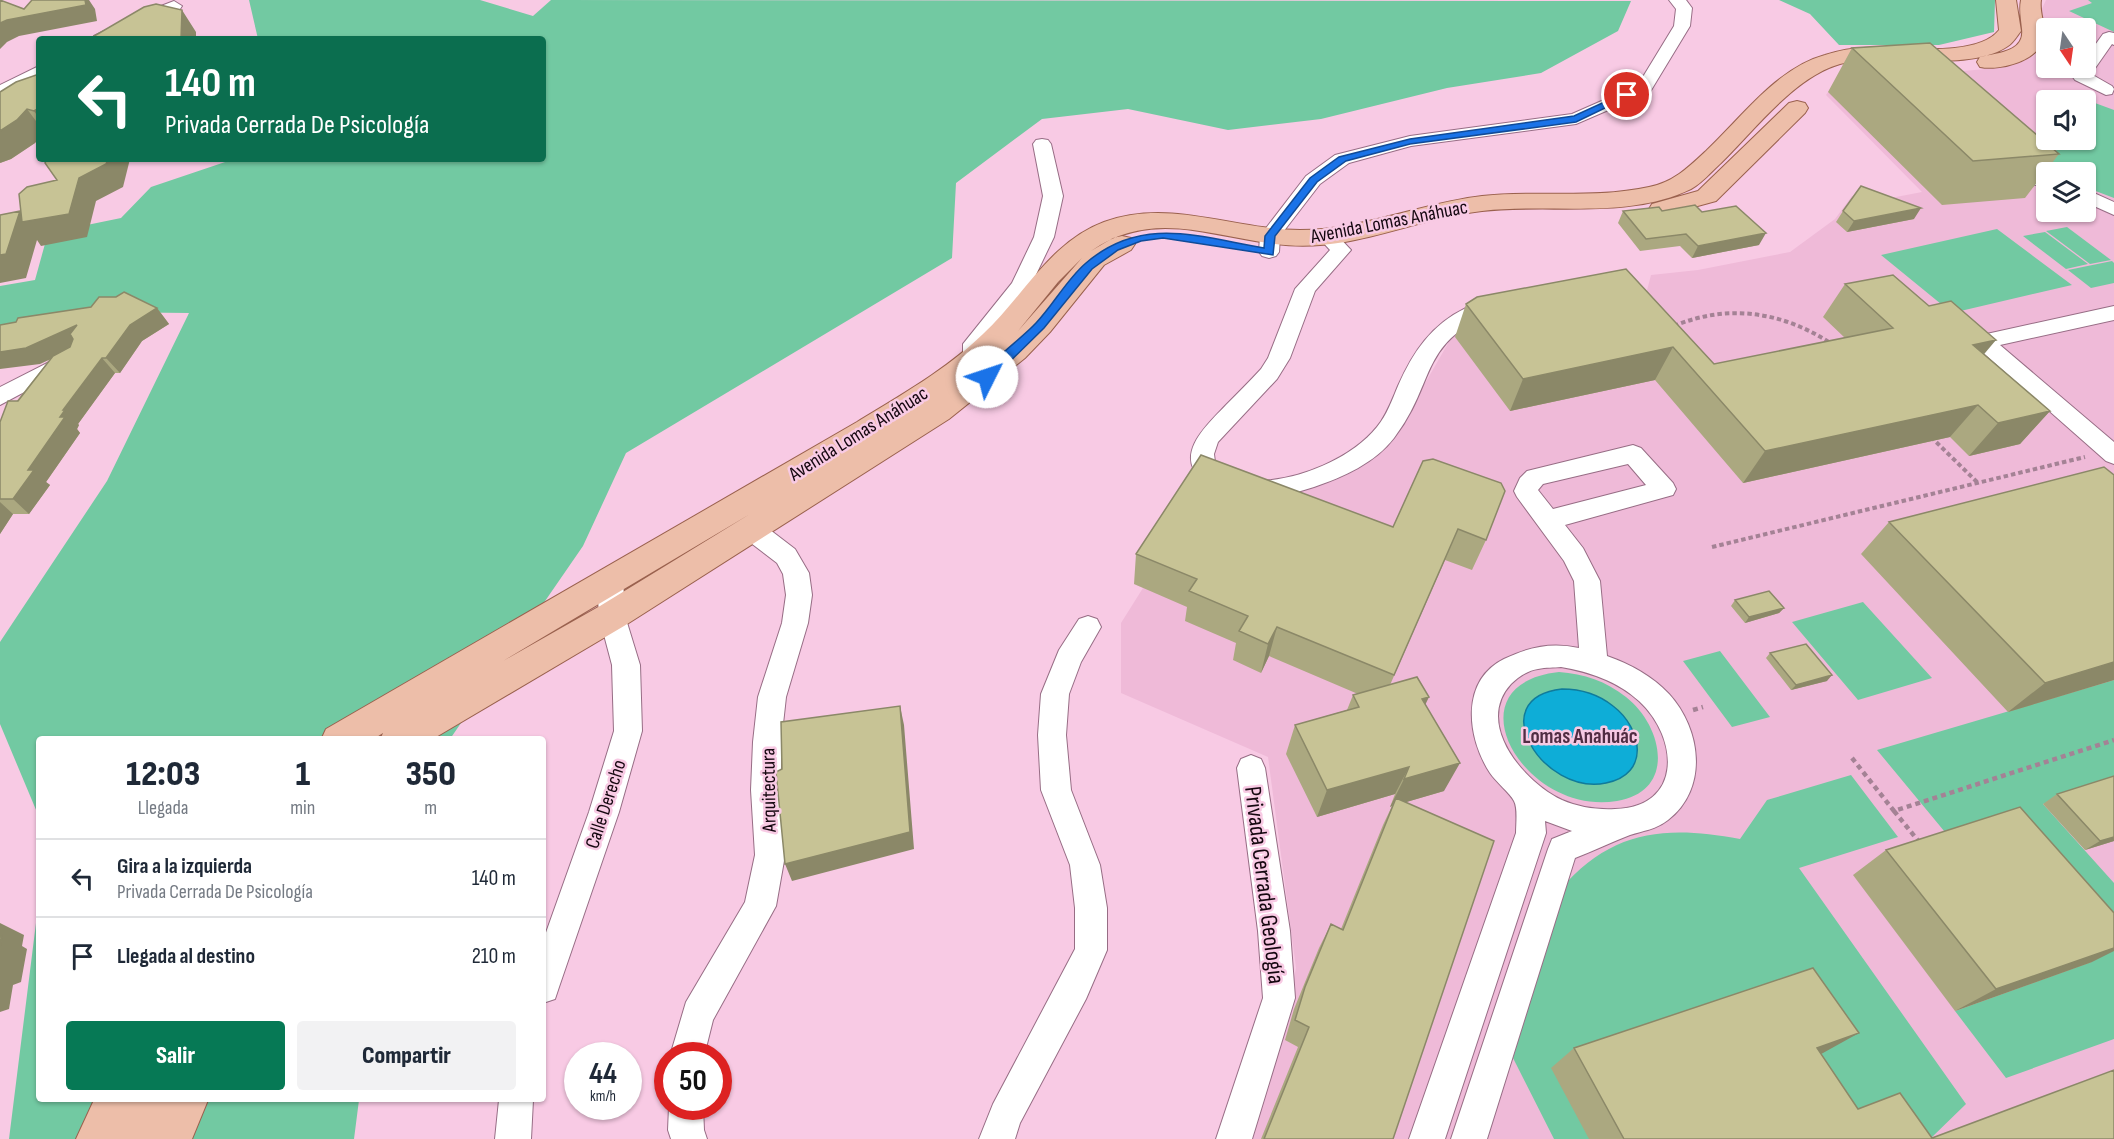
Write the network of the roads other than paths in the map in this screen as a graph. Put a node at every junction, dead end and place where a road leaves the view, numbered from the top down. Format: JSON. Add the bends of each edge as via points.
{"nodes":[{"id":1,"x":1677,"y":0,"type":"edge"},
{"id":2,"x":2006,"y":0,"type":"edge"},
{"id":3,"x":2031,"y":0,"type":"edge"},
{"id":4,"x":179,"y":3,"type":"edge"},
{"id":5,"x":107,"y":36,"type":"edge"},
{"id":6,"x":123,"y":36,"type":"edge"},
{"id":7,"x":2114,"y":40,"type":"edge"},
{"id":8,"x":36,"y":73,"type":"edge"},
{"id":9,"x":36,"y":83,"type":"edge"},
{"id":10,"x":2110,"y":86,"type":"edge"},
{"id":11,"x":2096,"y":92,"type":"edge"},
{"id":12,"x":2,"y":97,"type":"edge"},
{"id":13,"x":1042,"y":144,"type":"dead end"},
{"id":14,"x":1997,"y":154,"type":"edge"},
{"id":15,"x":2030,"y":155,"type":"edge"},
{"id":16,"x":2015,"y":170,"type":"junction"},
{"id":17,"x":2036,"y":178,"type":"edge"},
{"id":18,"x":2096,"y":200,"type":"edge"},
{"id":19,"x":2114,"y":209,"type":"edge"},
{"id":20,"x":1270,"y":244,"type":"junction"},
{"id":21,"x":1334,"y":244,"type":"junction"},
{"id":22,"x":1509,"y":299,"type":"edge"},
{"id":23,"x":2114,"y":313,"type":"edge"},
{"id":24,"x":74,"y":356,"type":"edge"},
{"id":25,"x":974,"y":358,"type":"junction"},
{"id":26,"x":0,"y":398,"type":"edge"},
{"id":27,"x":2111,"y":453,"type":"edge"},
{"id":28,"x":1549,"y":520,"type":"junction"},
{"id":29,"x":752,"y":530,"type":"junction"},
{"id":30,"x":610,"y":580,"type":"junction"},
{"id":31,"x":612,"y":616,"type":"junction"},
{"id":32,"x":1088,"y":627,"type":"dead end"},
{"id":33,"x":1594,"y":661,"type":"junction"},
{"id":34,"x":346,"y":736,"type":"edge"},
{"id":35,"x":405,"y":736,"type":"edge"},
{"id":36,"x":1251,"y":768,"type":"dead end"},
{"id":37,"x":1529,"y":796,"type":"junction"},
{"id":38,"x":1628,"y":822,"type":"junction"},
{"id":39,"x":546,"y":978,"type":"edge"},
{"id":40,"x":691,"y":1042,"type":"edge"},
{"id":41,"x":116,"y":1102,"type":"edge"},
{"id":42,"x":142,"y":1102,"type":"edge"},
{"id":43,"x":185,"y":1102,"type":"edge"},
{"id":44,"x":516,"y":1102,"type":"edge"},
{"id":45,"x":686,"y":1120,"type":"edge"},
{"id":46,"x":99,"y":1139,"type":"edge"},
{"id":47,"x":126,"y":1139,"type":"edge"},
{"id":48,"x":170,"y":1139,"type":"edge"},
{"id":49,"x":513,"y":1139,"type":"edge"},
{"id":50,"x":689,"y":1139,"type":"edge"},
{"id":51,"x":997,"y":1139,"type":"edge"},
{"id":52,"x":1234,"y":1139,"type":"edge"},
{"id":53,"x":1426,"y":1139,"type":"edge"},
{"id":54,"x":1469,"y":1139,"type":"edge"}],
"edges":[{"from":1,"to":20,"type":"street","via":[[1684,8],[1682,26],[1644,88],[1576,119],[1410,141],[1342,159],[1313,180]]},
{"from":2,"to":21,"type":"main road","name":"Avenida Lomas Anáhuac","via":[[2010,31],[1992,46],[1950,54],[1851,55],[1808,69],[1685,183],[1672,188],[1618,198],[1476,204]]},
{"from":3,"to":21,"type":"main road","name":"Avenida Lomas Anáhuac","via":[[2035,37],[2024,51],[1982,63],[1878,66],[1837,75],[1707,196],[1690,202],[1630,214],[1495,218]]},
{"from":4,"to":5,"type":"street"},
{"from":4,"to":6,"type":"street"},
{"from":7,"to":10,"type":"street","via":[[2109,37],[2081,76]]},
{"from":8,"to":12,"type":"street"},
{"from":9,"to":12,"type":"street"},
{"from":10,"to":11,"type":"street"},
{"from":13,"to":25,"type":"street","via":[[1053,196],[1044,237],[1021,285],[974,344]]},
{"from":14,"to":16,"type":"street"},
{"from":15,"to":16,"type":"street"},
{"from":16,"to":17,"type":"street"},
{"from":18,"to":19,"type":"street"},
{"from":20,"to":21,"type":"main road","name":"Avenida Lomas Anáhuac","via":[[1318,255]]},
{"from":20,"to":25,"type":"main road","name":"Avenida Lomas Anáhuac","via":[[1177,219],[1145,220],[1112,228],[1086,240],[1065,257],[1017,315]]},
{"from":20,"to":29,"type":"main road","name":"Avenida Lomas Anáhuac","via":[[1163,235],[1114,247],[1088,266],[1040,326],[987,377],[931,418]]},
{"from":21,"to":22,"type":"street","via":[[1305,289],[1269,374],[1203,447],[1208,472],[1223,485],[1257,491],[1306,480],[1341,466],[1374,445],[1392,426],[1427,351],[1439,337],[1470,314]]},
{"from":23,"to":27,"type":"street","via":[[1982,342]]},
{"from":24,"to":26,"type":"street"},
{"from":25,"to":30,"type":"main road","name":"Avenida Lomas Anáhuac","via":[[868,430]]},
{"from":28,"to":28,"type":"street","via":[[1641,496],[1664,489],[1633,454],[1535,477],[1526,491]]},
{"from":28,"to":33,"type":"street","via":[[1587,581]]},
{"from":29,"to":31,"type":"main road","name":"Avenida Lomas Anáhuac"},
{"from":29,"to":40,"type":"street","name":"Arquitectura","via":[[786,556],[796,573],[800,595],[772,698],[768,731],[770,855],[760,906],[698,1014]]},
{"from":30,"to":31,"type":"street","name":"Calle Derecho"},
{"from":30,"to":34,"type":"main road","name":"Avenida Lomas Anáhuac"},
{"from":31,"to":35,"type":"main road","name":"Avenida Lomas Anáhuac"},
{"from":31,"to":39,"type":"street","name":"Calle Derecho","via":[[626,665],[628,732]]},
{"from":32,"to":51,"type":"street","via":[[1054,694],[1052,735],[1056,790],[1085,865],[1091,908],[1090,950]]},
{"from":33,"to":37,"type":"street","via":[[1562,656],[1532,659],[1507,670],[1490,689],[1483,714],[1488,743],[1504,771]]},
{"from":33,"to":38,"type":"street","via":[[1623,674],[1650,693],[1670,717],[1680,740],[1684,762],[1675,792],[1651,815]]},
{"from":36,"to":52,"type":"street","name":"Privada Cerrada Geología","via":[[1274,931],[1279,998]]},
{"from":37,"to":38,"type":"street","via":[[1572,817],[1595,823]]},
{"from":37,"to":53,"type":"street","via":[[1531,832]]},
{"from":38,"to":54,"type":"street","via":[[1563,849]]},
{"from":41,"to":46,"type":"main road"},
{"from":42,"to":47,"type":"main road"},
{"from":43,"to":48,"type":"main road"},
{"from":44,"to":49,"type":"street"},
{"from":45,"to":50,"type":"street"}]}
